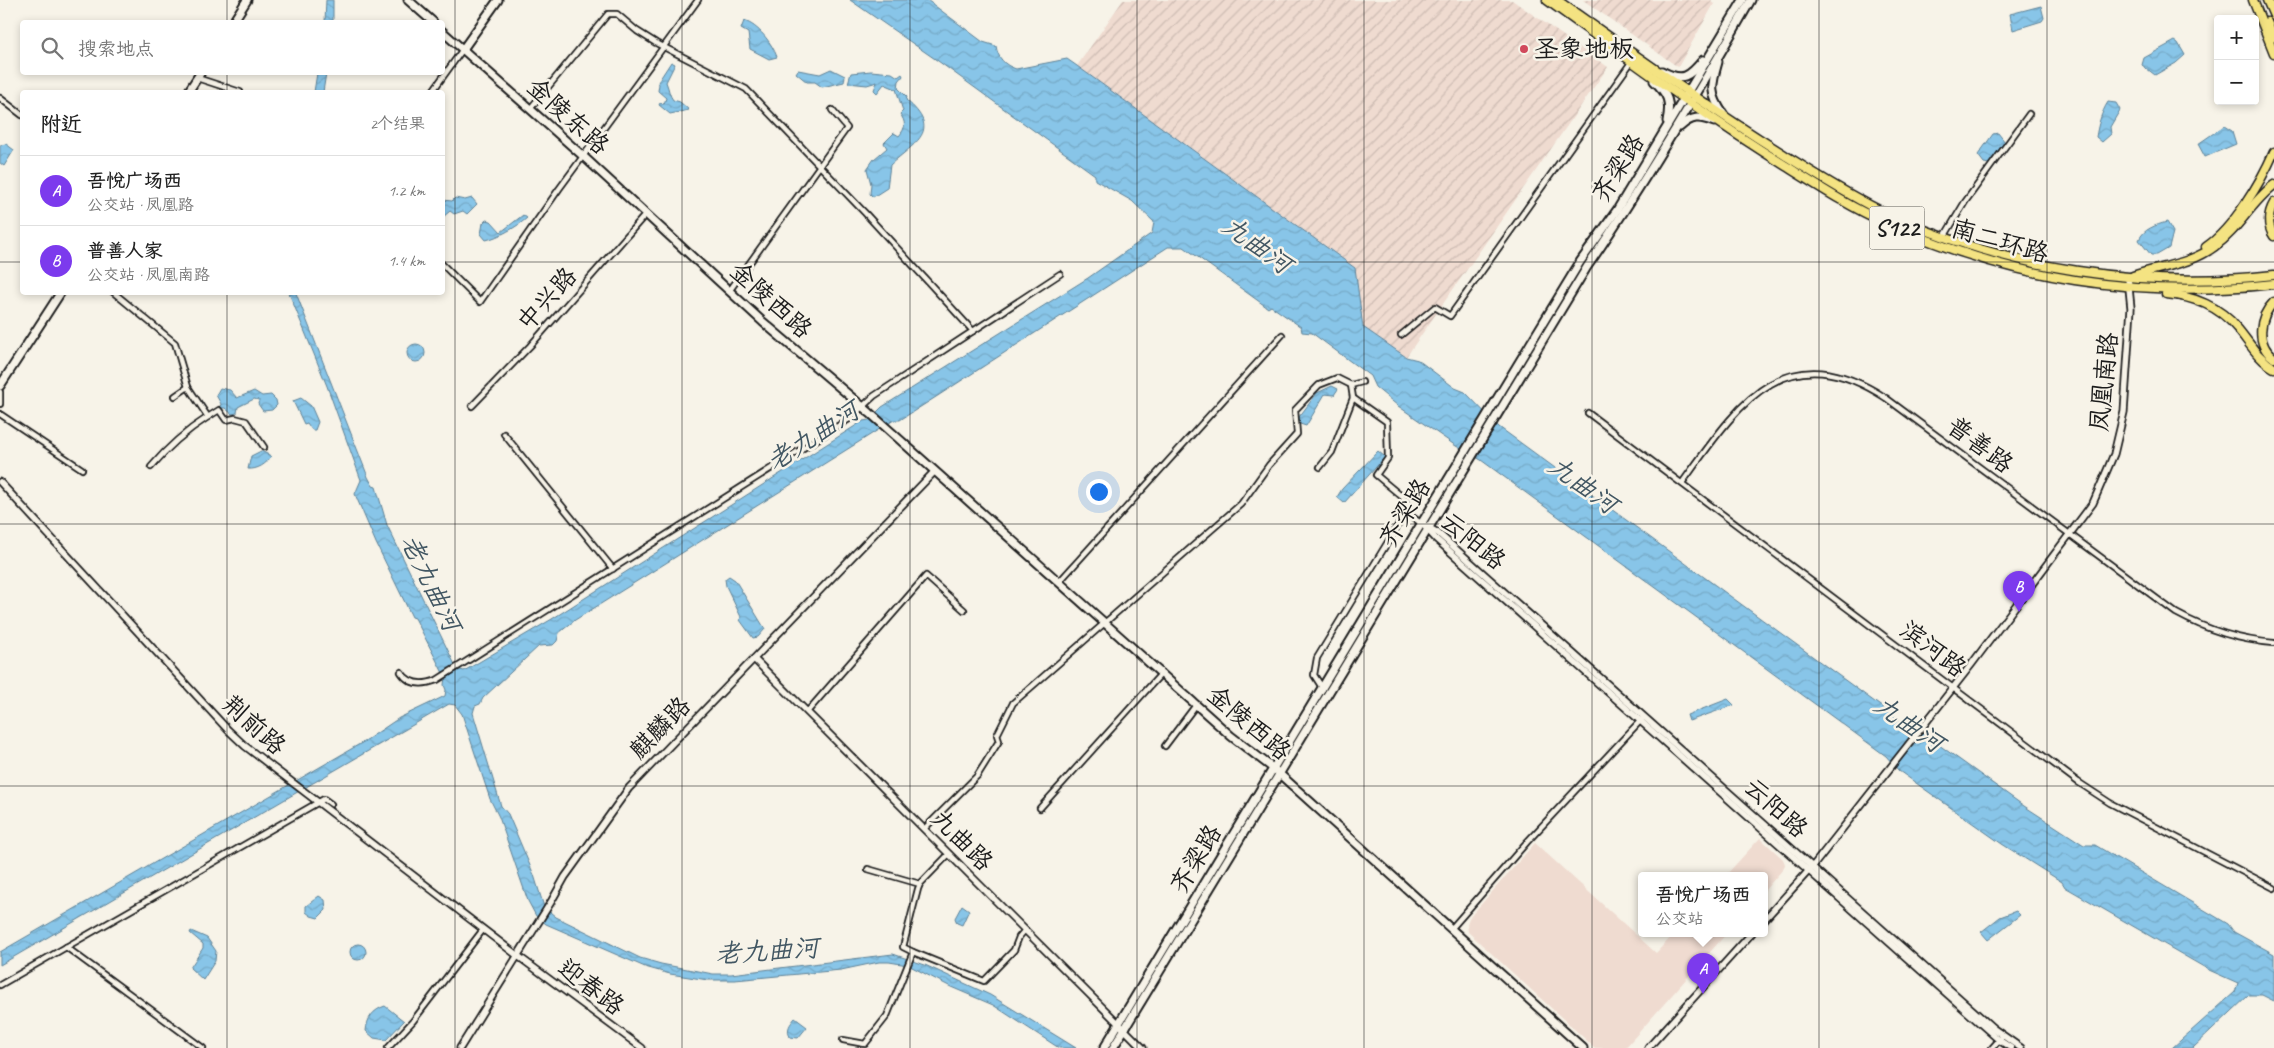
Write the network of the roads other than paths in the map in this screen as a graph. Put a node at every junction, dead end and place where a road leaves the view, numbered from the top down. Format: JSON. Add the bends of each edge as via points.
{"nodes":[{"id":1,"x":247,"y":0,"type":"edge"},
{"id":2,"x":408,"y":0,"type":"edge"},
{"id":3,"x":498,"y":0,"type":"edge"},
{"id":4,"x":698,"y":0,"type":"edge"},
{"id":5,"x":1547,"y":0,"type":"edge"},
{"id":6,"x":1557,"y":0,"type":"edge"},
{"id":7,"x":1743,"y":0,"type":"edge"},
{"id":8,"x":1751,"y":0,"type":"edge"},
{"id":9,"x":2255,"y":0,"type":"edge"},
{"id":10,"x":2267,"y":0,"type":"edge"},
{"id":11,"x":2273,"y":13,"type":"edge"},
{"id":12,"x":234,"y":20,"type":"edge"},
{"id":13,"x":431,"y":20,"type":"edge"},
{"id":14,"x":445,"y":34,"type":"edge"},
{"id":15,"x":2274,"y":37,"type":"edge"},
{"id":16,"x":664,"y":46,"type":"junction"},
{"id":17,"x":1718,"y":49,"type":"junction"},
{"id":18,"x":463,"y":50,"type":"junction"},
{"id":19,"x":2274,"y":53,"type":"edge"},
{"id":20,"x":1637,"y":62,"type":"junction"},
{"id":21,"x":445,"y":74,"type":"edge"},
{"id":22,"x":199,"y":75,"type":"edge"},
{"id":23,"x":445,"y":75,"type":"edge"},
{"id":24,"x":189,"y":90,"type":"edge"},
{"id":25,"x":235,"y":90,"type":"edge"},
{"id":26,"x":433,"y":90,"type":"edge"},
{"id":27,"x":1686,"y":96,"type":"junction"},
{"id":28,"x":0,"y":98,"type":"edge"},
{"id":29,"x":1693,"y":101,"type":"junction"},
{"id":30,"x":530,"y":109,"type":"junction"},
{"id":31,"x":832,"y":110,"type":"dead end"},
{"id":32,"x":20,"y":113,"type":"edge"},
{"id":33,"x":2029,"y":114,"type":"dead end"},
{"id":34,"x":1725,"y":122,"type":"junction"},
{"id":35,"x":1666,"y":128,"type":"junction"},
{"id":36,"x":1672,"y":134,"type":"junction"},
{"id":37,"x":2274,"y":152,"type":"edge"},
{"id":38,"x":583,"y":156,"type":"junction"},
{"id":39,"x":820,"y":164,"type":"junction"},
{"id":40,"x":2274,"y":185,"type":"edge"},
{"id":41,"x":2274,"y":203,"type":"edge"},
{"id":42,"x":1859,"y":205,"type":"junction"},
{"id":43,"x":646,"y":214,"type":"junction"},
{"id":44,"x":2233,"y":224,"type":"junction"},
{"id":45,"x":2274,"y":236,"type":"edge"},
{"id":46,"x":1944,"y":237,"type":"junction"},
{"id":47,"x":445,"y":267,"type":"edge"},
{"id":48,"x":1060,"y":274,"type":"dead end"},
{"id":49,"x":2274,"y":275,"type":"edge"},
{"id":50,"x":2128,"y":278,"type":"junction"},
{"id":51,"x":2274,"y":284,"type":"edge"},
{"id":52,"x":2130,"y":288,"type":"junction"},
{"id":53,"x":730,"y":290,"type":"junction"},
{"id":54,"x":59,"y":295,"type":"edge"},
{"id":55,"x":116,"y":295,"type":"edge"},
{"id":56,"x":2274,"y":302,"type":"edge"},
{"id":57,"x":973,"y":331,"type":"junction"},
{"id":58,"x":1401,"y":335,"type":"dead end"},
{"id":59,"x":1282,"y":336,"type":"dead end"},
{"id":60,"x":2274,"y":358,"type":"edge"},
{"id":61,"x":2274,"y":368,"type":"edge"},
{"id":62,"x":1362,"y":382,"type":"dead end"},
{"id":63,"x":1352,"y":385,"type":"junction"},
{"id":64,"x":0,"y":386,"type":"edge"},
{"id":65,"x":188,"y":387,"type":"junction"},
{"id":66,"x":0,"y":392,"type":"edge"},
{"id":67,"x":175,"y":396,"type":"dead end"},
{"id":68,"x":1354,"y":398,"type":"junction"},
{"id":69,"x":0,"y":404,"type":"edge"},
{"id":70,"x":472,"y":406,"type":"dead end"},
{"id":71,"x":862,"y":406,"type":"junction"},
{"id":72,"x":1588,"y":413,"type":"dead end"},
{"id":73,"x":0,"y":414,"type":"edge"},
{"id":74,"x":208,"y":417,"type":"junction"},
{"id":75,"x":504,"y":434,"type":"dead end"},
{"id":76,"x":264,"y":447,"type":"dead end"},
{"id":77,"x":1320,"y":467,"type":"dead end"},
{"id":78,"x":151,"y":468,"type":"dead end"},
{"id":79,"x":82,"y":469,"type":"dead end"},
{"id":80,"x":935,"y":471,"type":"junction"},
{"id":81,"x":0,"y":482,"type":"edge"},
{"id":82,"x":1682,"y":483,"type":"junction"},
{"id":83,"x":1407,"y":513,"type":"junction"},
{"id":84,"x":1422,"y":524,"type":"junction"},
{"id":85,"x":1429,"y":529,"type":"junction"},
{"id":86,"x":2070,"y":535,"type":"junction"},
{"id":87,"x":613,"y":569,"type":"junction"},
{"id":88,"x":1058,"y":582,"type":"junction"},
{"id":89,"x":964,"y":610,"type":"dead end"},
{"id":90,"x":1105,"y":624,"type":"junction"},
{"id":91,"x":2274,"y":644,"type":"edge"},
{"id":92,"x":754,"y":659,"type":"junction"},
{"id":93,"x":401,"y":672,"type":"dead end"},
{"id":94,"x":1161,"y":674,"type":"junction"},
{"id":95,"x":1953,"y":688,"type":"junction"},
{"id":96,"x":1326,"y":691,"type":"junction"},
{"id":97,"x":1196,"y":704,"type":"junction"},
{"id":98,"x":807,"y":712,"type":"junction"},
{"id":99,"x":1643,"y":719,"type":"junction"},
{"id":100,"x":1165,"y":746,"type":"dead end"},
{"id":101,"x":1274,"y":769,"type":"junction"},
{"id":102,"x":1280,"y":775,"type":"junction"},
{"id":103,"x":318,"y":803,"type":"junction"},
{"id":104,"x":331,"y":804,"type":"dead end"},
{"id":105,"x":1040,"y":808,"type":"dead end"},
{"id":106,"x":924,"y":829,"type":"junction"},
{"id":107,"x":949,"y":854,"type":"junction"},
{"id":108,"x":1811,"y":868,"type":"junction"},
{"id":109,"x":868,"y":869,"type":"dead end"},
{"id":110,"x":920,"y":884,"type":"junction"},
{"id":111,"x":2274,"y":888,"type":"edge"},
{"id":112,"x":1768,"y":916,"type":"edge"},
{"id":113,"x":1451,"y":929,"type":"junction"},
{"id":114,"x":1025,"y":930,"type":"junction"},
{"id":115,"x":482,"y":931,"type":"dead end"},
{"id":116,"x":1748,"y":937,"type":"edge"},
{"id":117,"x":66,"y":947,"type":"junction"},
{"id":118,"x":913,"y":953,"type":"junction"},
{"id":119,"x":518,"y":956,"type":"junction"},
{"id":120,"x":0,"y":985,"type":"edge"},
{"id":121,"x":1122,"y":1027,"type":"junction"},
{"id":122,"x":2001,"y":1038,"type":"junction"},
{"id":123,"x":843,"y":1040,"type":"dead end"},
{"id":124,"x":203,"y":1048,"type":"edge"},
{"id":125,"x":388,"y":1048,"type":"edge"},
{"id":126,"x":460,"y":1048,"type":"edge"},
{"id":127,"x":642,"y":1048,"type":"edge"},
{"id":128,"x":1104,"y":1048,"type":"edge"},
{"id":129,"x":1114,"y":1048,"type":"edge"},
{"id":130,"x":1143,"y":1048,"type":"edge"},
{"id":131,"x":1583,"y":1048,"type":"edge"},
{"id":132,"x":1648,"y":1048,"type":"edge"},
{"id":133,"x":1992,"y":1048,"type":"edge"},
{"id":134,"x":2011,"y":1048,"type":"edge"},
{"id":135,"x":2020,"y":1048,"type":"edge"}],
"edges":[{"from":1,"to":12,"type":"main road"},
{"from":2,"to":13,"type":"main road"},
{"from":3,"to":18,"type":"main road"},
{"from":4,"to":16,"type":"street"},
{"from":5,"to":20,"type":"main road","number":"S122"},
{"from":6,"to":20,"type":"main road","number":"S122"},
{"from":7,"to":17,"type":"main road","name":"齐梁路"},
{"from":8,"to":17,"type":"main road","name":"齐梁路"},
{"from":9,"to":15,"type":"main road"},
{"from":9,"to":19,"type":"main road"},
{"from":10,"to":11,"type":"main road"},
{"from":14,"to":18,"type":"main road","name":"金陵东路"},
{"from":16,"to":30,"type":"street","via":[[637,31],[618,14],[608,14]]},
{"from":16,"to":38,"type":"street"},
{"from":16,"to":39,"type":"street","via":[[746,89]]},
{"from":17,"to":20,"type":"main road","via":[[1687,76],[1671,75]]},
{"from":17,"to":27,"type":"main road","name":"齐梁路"},
{"from":17,"to":29,"type":"main road","name":"齐梁路"},
{"from":17,"to":34,"type":"main road","via":[[1712,90]]},
{"from":18,"to":21,"type":"street"},
{"from":18,"to":30,"type":"main road","name":"金陵东路"},
{"from":20,"to":27,"type":"main road","number":"S122"},
{"from":20,"to":35,"type":"main road","via":[[1669,98]]},
{"from":20,"to":58,"type":"street","via":[[1450,316],[1435,307]]},
{"from":22,"to":24,"type":"main road"},
{"from":22,"to":25,"type":"street"},
{"from":23,"to":26,"type":"street"},
{"from":27,"to":29,"type":"main road","number":"S122"},
{"from":27,"to":35,"type":"main road","name":"齐梁路"},
{"from":28,"to":32,"type":"street"},
{"from":29,"to":34,"type":"main road","name":"南二环路","number":"S122"},
{"from":29,"to":36,"type":"main road","name":"齐梁路"},
{"from":30,"to":38,"type":"main road","name":"金陵东路"},
{"from":31,"to":39,"type":"street","via":[[847,128]]},
{"from":33,"to":46,"type":"street","via":[[1965,202]]},
{"from":34,"to":36,"type":"main road","via":[[1696,116]]},
{"from":34,"to":42,"type":"main road","name":"南二环路","number":"S122"},
{"from":35,"to":84,"type":"main road","name":"齐梁路","via":[[1580,262]]},
{"from":36,"to":85,"type":"main road","name":"齐梁路","via":[[1587,267]]},
{"from":37,"to":44,"type":"main road"},
{"from":38,"to":43,"type":"main road","name":"金陵东路"},
{"from":38,"to":47,"type":"street","via":[[480,302]]},
{"from":39,"to":53,"type":"street"},
{"from":39,"to":57,"type":"street"},
{"from":40,"to":44,"type":"main road"},
{"from":41,"to":45,"type":"main road","via":[[2269,220]]},
{"from":42,"to":46,"type":"main road","name":"南二环路","number":"S122"},
{"from":42,"to":52,"type":"main road","name":"南二环路","number":"S122","via":[[1924,239],[1982,260],[2044,275]]},
{"from":43,"to":53,"type":"main road","name":"金陵西路"},
{"from":43,"to":70,"type":"street","name":"中兴路","via":[[530,346]]},
{"from":44,"to":50,"type":"main road","via":[[2216,246],[2192,261]]},
{"from":46,"to":50,"type":"main road","name":"南二环路","number":"S122","via":[[2014,259]]},
{"from":48,"to":57,"type":"street"},
{"from":49,"to":50,"type":"main road","name":"南二环路","number":"S122","via":[[2182,281]]},
{"from":50,"to":52,"type":"street","name":"凤凰南路"},
{"from":51,"to":52,"type":"main road","name":"南二环路","number":"S122","via":[[2184,290]]},
{"from":52,"to":61,"type":"main road","via":[[2194,299],[2214,308],[2236,327],[2266,364]]},
{"from":52,"to":86,"type":"street","name":"凤凰南路","via":[[2124,412],[2116,446],[2093,503]]},
{"from":53,"to":71,"type":"main road","name":"金陵西路"},
{"from":54,"to":64,"type":"main road"},
{"from":55,"to":65,"type":"street","via":[[176,343]]},
{"from":56,"to":60,"type":"main road","via":[[2267,309],[2261,332],[2264,344]]},
{"from":57,"to":71,"type":"street"},
{"from":59,"to":88,"type":"street"},
{"from":62,"to":63,"type":"street"},
{"from":63,"to":68,"type":"street"},
{"from":63,"to":90,"type":"street","via":[[1337,378],[1319,385],[1295,410],[1297,434],[1241,504]]},
{"from":65,"to":67,"type":"street"},
{"from":65,"to":74,"type":"street"},
{"from":66,"to":69,"type":"street"},
{"from":68,"to":77,"type":"street","via":[[1332,452]]},
{"from":68,"to":83,"type":"street","via":[[1387,422],[1388,458],[1376,475],[1406,500]]},
{"from":71,"to":80,"type":"main road","name":"金陵西路"},
{"from":71,"to":87,"type":"street","via":[[849,419]]},
{"from":72,"to":82,"type":"street","name":"滨河路"},
{"from":73,"to":79,"type":"street"},
{"from":74,"to":76,"type":"street","via":[[219,410],[226,420],[246,421]]},
{"from":74,"to":78,"type":"street","via":[[186,433]]},
{"from":75,"to":87,"type":"street"},
{"from":80,"to":88,"type":"main road","name":"金陵西路"},
{"from":80,"to":92,"type":"street","name":"麒麟路"},
{"from":81,"to":103,"type":"street","name":"荆前路","via":[[228,730]]},
{"from":82,"to":86,"type":"street","name":"普善路","via":[[1725,424],[1752,395],[1768,384],[1788,377],[1807,373],[1831,374],[1850,379],[1886,398]]},
{"from":82,"to":95,"type":"street","name":"滨河路"},
{"from":83,"to":84,"type":"street"},
{"from":83,"to":96,"type":"street","via":[[1317,658],[1314,675]]},
{"from":84,"to":85,"type":"street","name":"云阳路"},
{"from":84,"to":96,"type":"main road","name":"齐梁路"},
{"from":85,"to":96,"type":"main road","name":"齐梁路"},
{"from":85,"to":99,"type":"street","name":"云阳路"},
{"from":86,"to":91,"type":"street","name":"普善路","via":[[2193,622],[2233,638]]},
{"from":86,"to":95,"type":"street","name":"凤凰南路"},
{"from":87,"to":93,"type":"street","via":[[426,685],[420,685]]},
{"from":88,"to":90,"type":"main road","name":"金陵西路"},
{"from":89,"to":98,"type":"street","via":[[926,576]]},
{"from":90,"to":94,"type":"main road","name":"金陵西路"},
{"from":90,"to":106,"type":"street","via":[[1013,703],[997,734],[999,741],[977,776]]},
{"from":92,"to":98,"type":"street","name":"九曲路"},
{"from":92,"to":119,"type":"street","name":"麒麟路","via":[[629,788],[565,877]]},
{"from":94,"to":97,"type":"main road","name":"金陵西路"},
{"from":94,"to":105,"type":"street"},
{"from":95,"to":108,"type":"street","name":"凤凰南路"},
{"from":95,"to":111,"type":"street","name":"滨河路","via":[[2110,803]]},
{"from":96,"to":101,"type":"main road","name":"齐梁路"},
{"from":96,"to":102,"type":"main road","name":"齐梁路"},
{"from":97,"to":100,"type":"street"},
{"from":97,"to":101,"type":"main road","name":"金陵西路"},
{"from":98,"to":106,"type":"street","name":"九曲路"},
{"from":99,"to":108,"type":"street","name":"云阳路"},
{"from":99,"to":113,"type":"street","via":[[1527,842]]},
{"from":101,"to":102,"type":"main road","name":"金陵西路"},
{"from":101,"to":121,"type":"main road","name":"齐梁路"},
{"from":102,"to":113,"type":"main road","name":"金陵西路"},
{"from":102,"to":121,"type":"main road","name":"齐梁路"},
{"from":103,"to":104,"type":"street","via":[[324,799]]},
{"from":103,"to":117,"type":"street"},
{"from":103,"to":119,"type":"street","name":"荆前路"},
{"from":106,"to":107,"type":"street","name":"九曲路"},
{"from":107,"to":110,"type":"street"},
{"from":107,"to":114,"type":"street","name":"九曲路"},
{"from":108,"to":112,"type":"street"},
{"from":108,"to":122,"type":"street","name":"云阳路"},
{"from":109,"to":110,"type":"street"},
{"from":110,"to":118,"type":"street","via":[[903,947]]},
{"from":113,"to":131,"type":"main road","name":"金陵西路"},
{"from":114,"to":118,"type":"street","via":[[1014,950],[984,982]]},
{"from":114,"to":121,"type":"street","name":"九曲路"},
{"from":115,"to":125,"type":"street","via":[[413,1021]]},
{"from":116,"to":132,"type":"street"},
{"from":117,"to":120,"type":"street"},
{"from":117,"to":124,"type":"street"},
{"from":118,"to":123,"type":"street","via":[[886,1016],[865,1044]]},
{"from":119,"to":126,"type":"street","name":"麒麟路"},
{"from":119,"to":127,"type":"street","name":"迎春路"},
{"from":121,"to":128,"type":"main road","name":"齐梁路"},
{"from":121,"to":129,"type":"main road","name":"齐梁路"},
{"from":121,"to":130,"type":"street","name":"九曲路"},
{"from":122,"to":133,"type":"street"},
{"from":122,"to":134,"type":"street","name":"云阳路"},
{"from":122,"to":135,"type":"street","name":"云阳路"}]}
